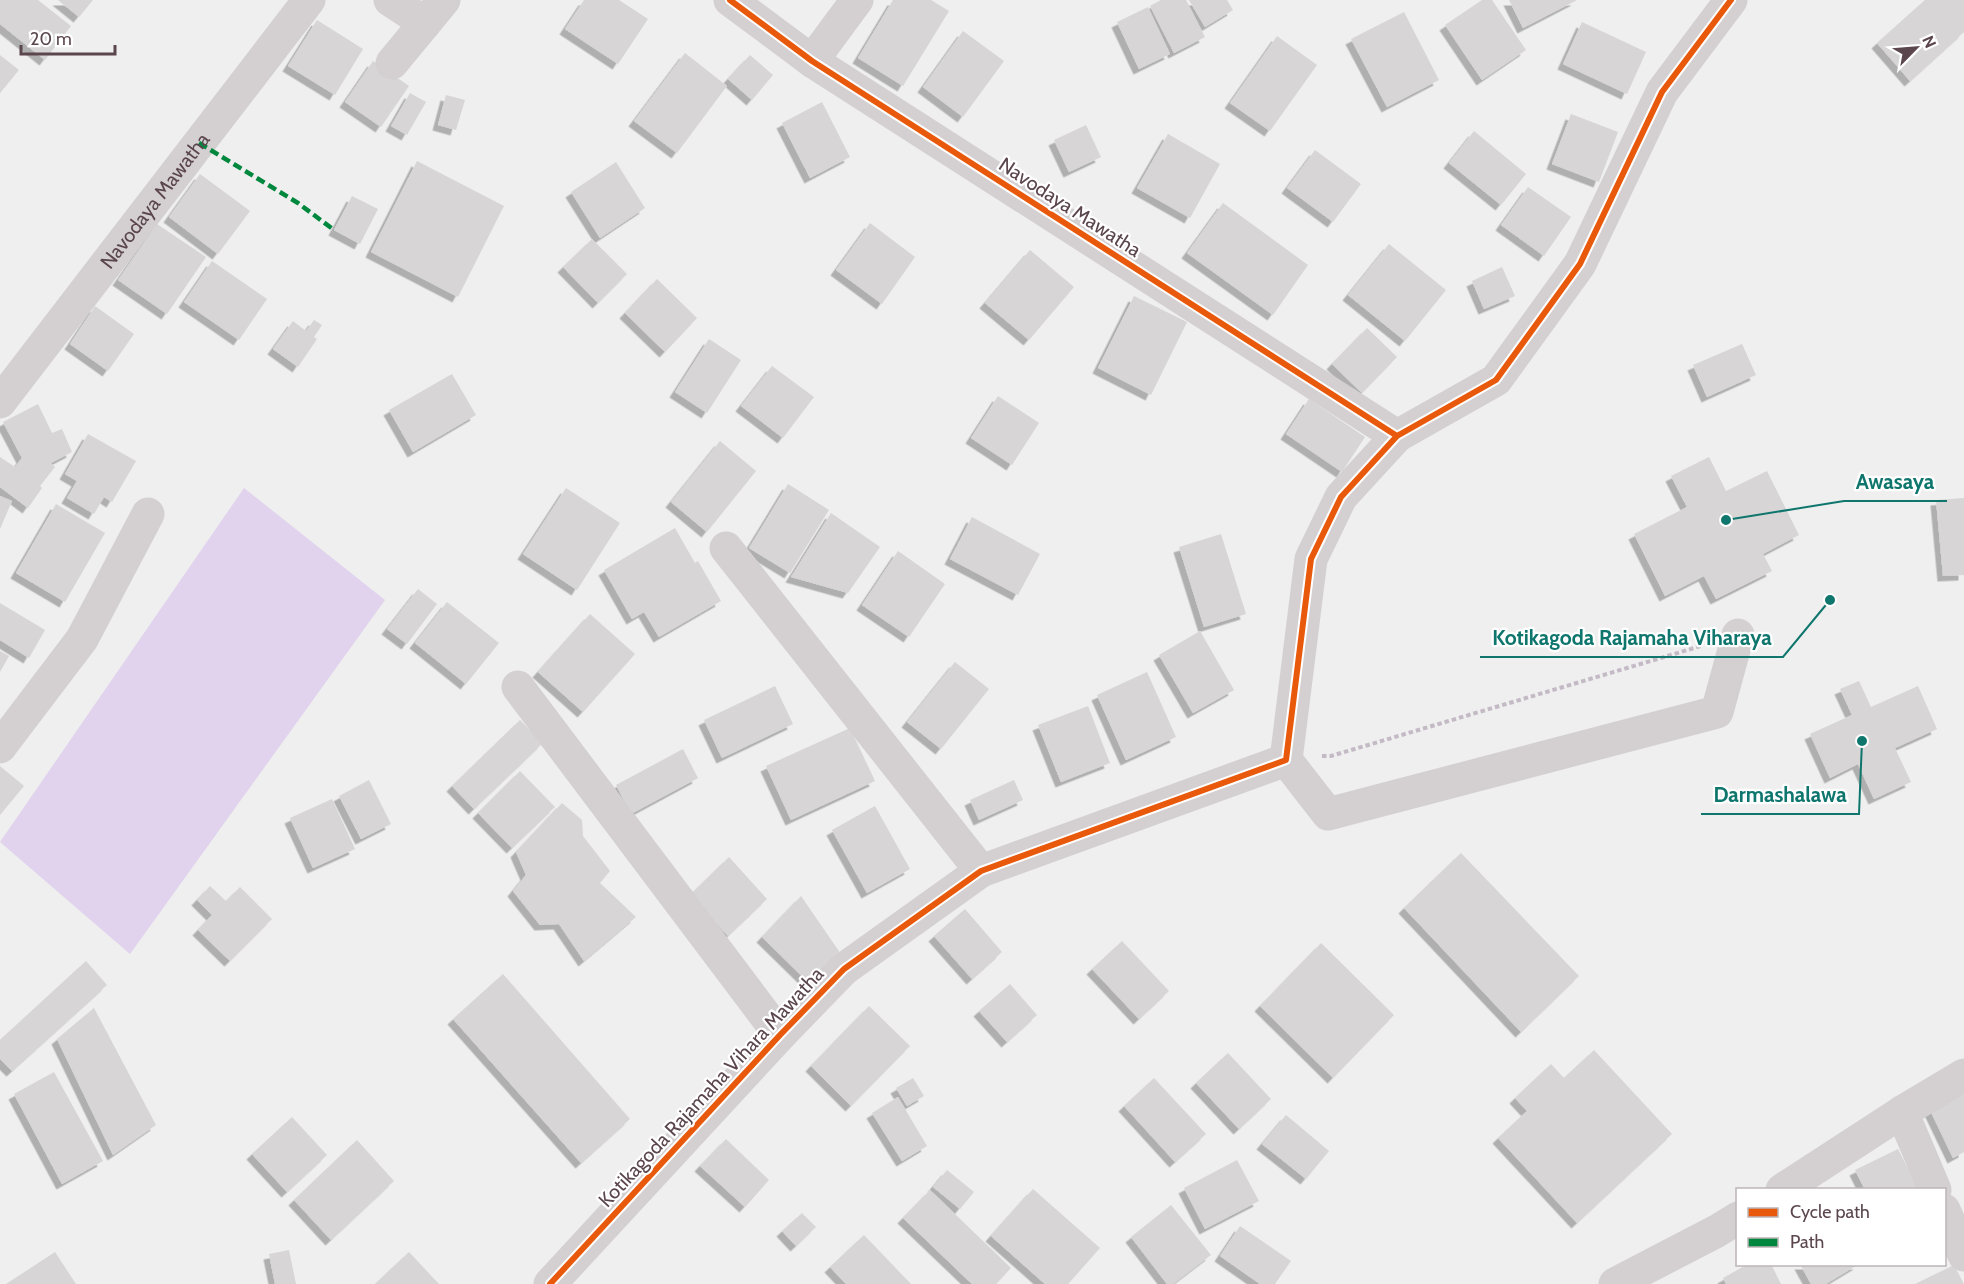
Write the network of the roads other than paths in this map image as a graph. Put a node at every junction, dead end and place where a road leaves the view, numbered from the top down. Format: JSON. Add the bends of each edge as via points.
{"nodes":[{"id":1,"x":309,"y":0,"type":"edge"},
{"id":2,"x":390,"y":0,"type":"edge"},
{"id":3,"x":730,"y":0,"type":"edge"},
{"id":4,"x":857,"y":0,"type":"edge"},
{"id":5,"x":1731,"y":0,"type":"edge"},
{"id":6,"x":434,"y":11,"type":"edge"},
{"id":7,"x":812,"y":61,"type":"junction"},
{"id":8,"x":392,"y":63,"type":"dead end"},
{"id":9,"x":0,"y":402,"type":"edge"},
{"id":10,"x":1397,"y":436,"type":"junction"},
{"id":11,"x":148,"y":514,"type":"dead end"},
{"id":12,"x":726,"y":548,"type":"dead end"},
{"id":13,"x":1738,"y":635,"type":"road end"},
{"id":14,"x":518,"y":687,"type":"dead end"},
{"id":15,"x":0,"y":747,"type":"edge"},
{"id":16,"x":1286,"y":760,"type":"junction"},
{"id":17,"x":981,"y":871,"type":"junction"},
{"id":18,"x":780,"y":1035,"type":"junction"},
{"id":19,"x":1964,"y":1075,"type":"edge"},
{"id":20,"x":1902,"y":1112,"type":"junction"},
{"id":21,"x":1785,"y":1188,"type":"edge"},
{"id":22,"x":1934,"y":1188,"type":"edge"},
{"id":23,"x":1946,"y":1214,"type":"edge"},
{"id":24,"x":1736,"y":1219,"type":"edge"},
{"id":25,"x":1964,"y":1255,"type":"edge"},
{"id":26,"x":550,"y":1284,"type":"edge"},
{"id":27,"x":1615,"y":1284,"type":"edge"}],
"edges":[{"from":1,"to":9,"type":"street","name":"Navodaya Mawatha"},
{"from":2,"to":6,"type":"street"},
{"from":3,"to":7,"type":"street","name":"Navodaya Mawatha"},
{"from":4,"to":7,"type":"street"},
{"from":5,"to":10,"type":"street","via":[[1662,92],[1580,264],[1496,380]]},
{"from":6,"to":8,"type":"street"},
{"from":7,"to":10,"type":"street","name":"Navodaya Mawatha"},
{"from":10,"to":16,"type":"street","via":[[1341,497],[1311,559]]},
{"from":11,"to":15,"type":"street","via":[[82,639]]},
{"from":12,"to":17,"type":"street"},
{"from":13,"to":16,"type":"street","via":[[1717,712],[1328,814]]},
{"from":14,"to":18,"type":"street"},
{"from":16,"to":17,"type":"street","name":"Kotikagoda Rajamaha Vihara Mawatha"},
{"from":17,"to":18,"type":"street","name":"Kotikagoda Rajamaha Vihara Mawatha","via":[[844,969]]},
{"from":18,"to":26,"type":"street","name":"Kotikagoda Rajamaha Vihara Mawatha"},
{"from":19,"to":20,"type":"street"},
{"from":20,"to":21,"type":"street"},
{"from":20,"to":22,"type":"street"},
{"from":23,"to":25,"type":"street"},
{"from":24,"to":27,"type":"street"}]}
